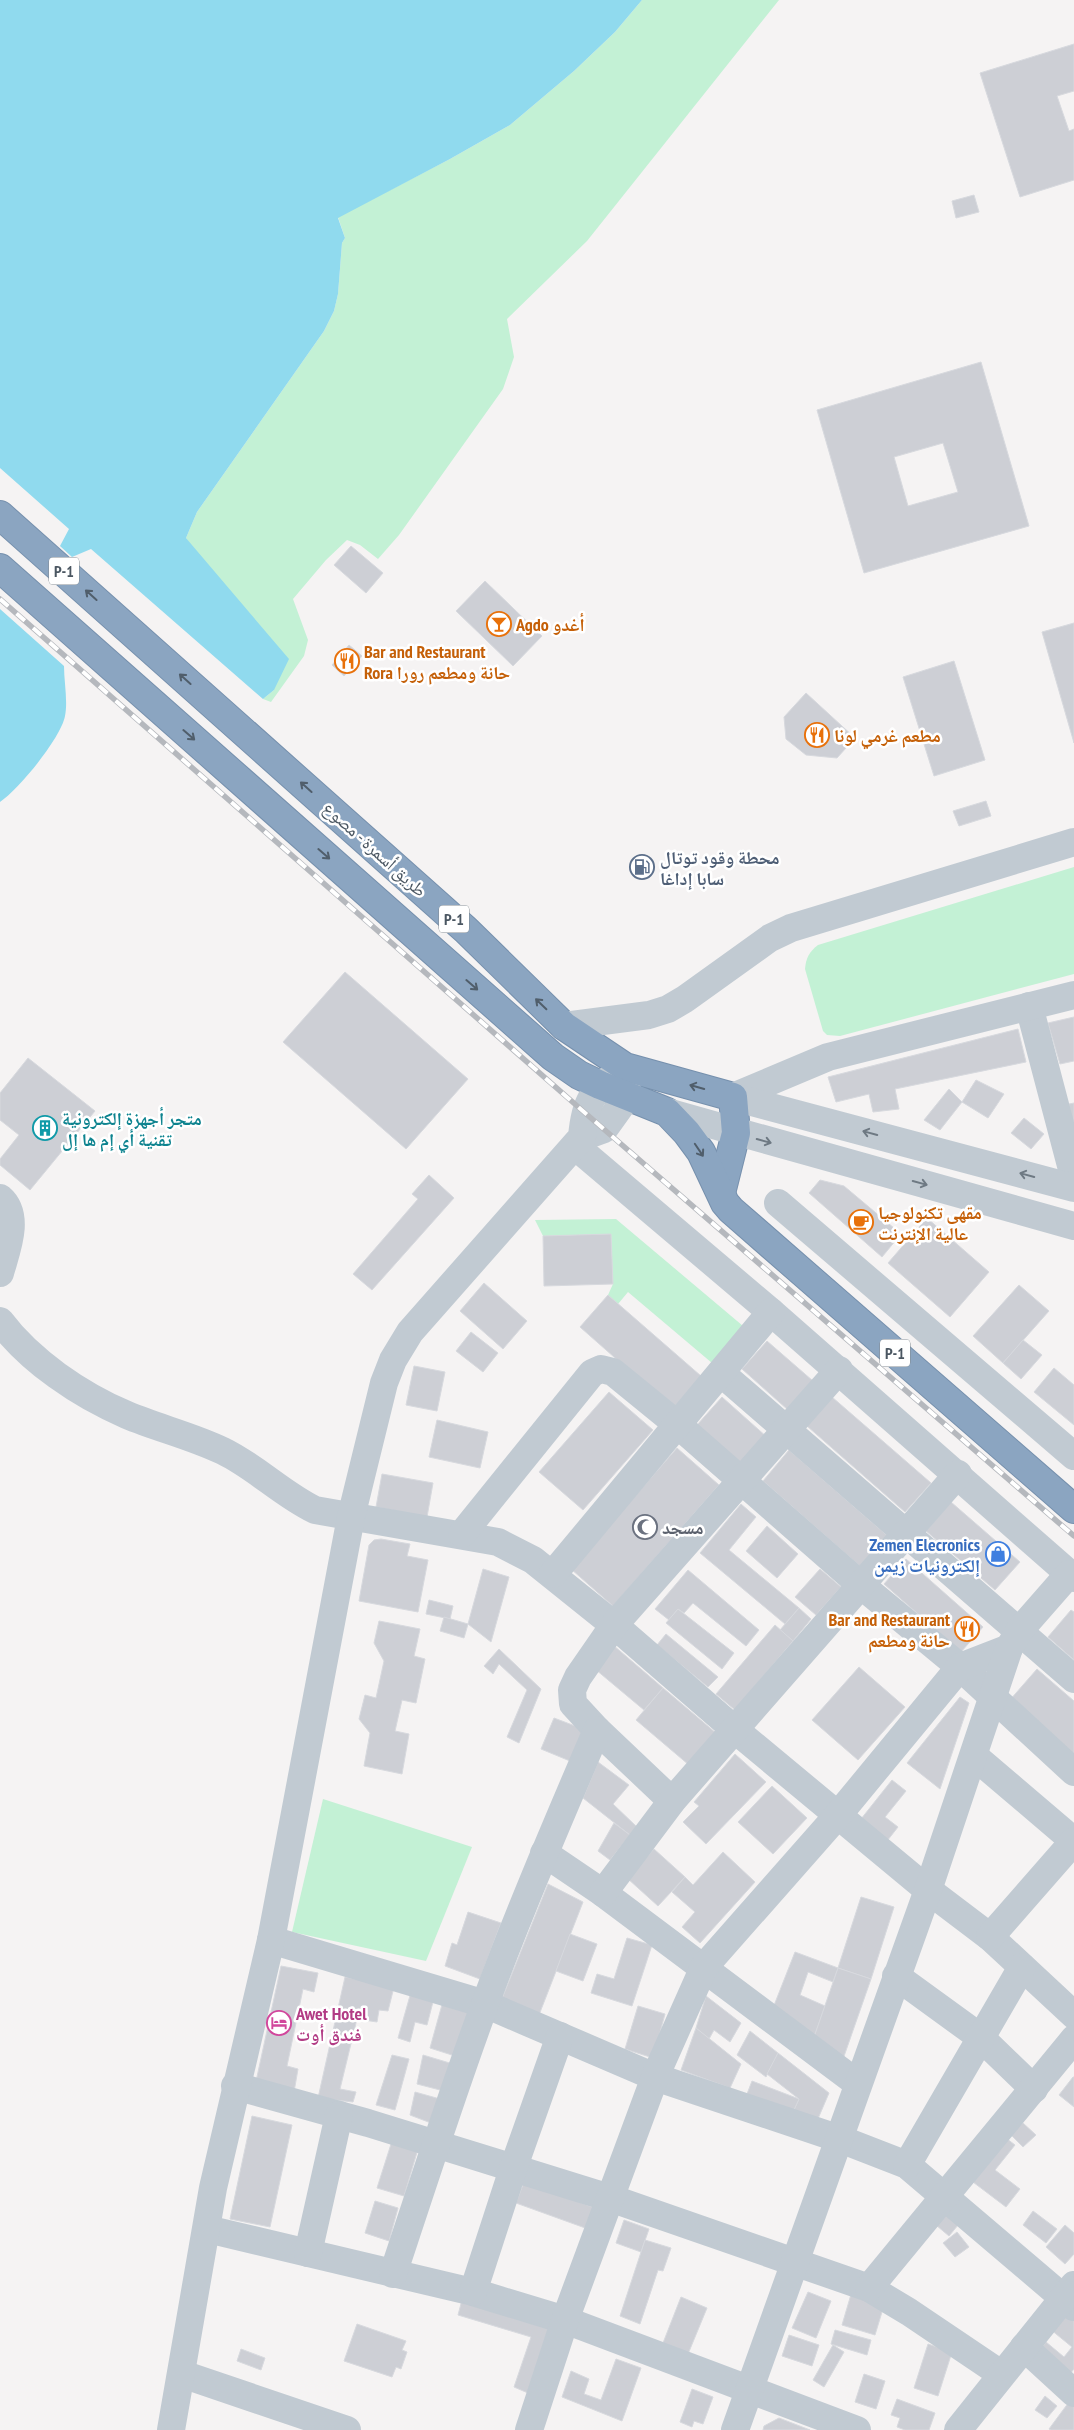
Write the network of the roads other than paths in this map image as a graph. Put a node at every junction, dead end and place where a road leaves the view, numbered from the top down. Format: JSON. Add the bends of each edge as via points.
{"nodes":[{"id":1,"x":0,"y":515,"type":"edge"},
{"id":2,"x":0,"y":568,"type":"edge"},
{"id":3,"x":1074,"y":842,"type":"edge"},
{"id":4,"x":466,"y":930,"type":"junction"},
{"id":5,"x":441,"y":958,"type":"junction"},
{"id":6,"x":1074,"y":995,"type":"edge"},
{"id":7,"x":1029,"y":1006,"type":"junction"},
{"id":8,"x":564,"y":1026,"type":"junction"},
{"id":9,"x":626,"y":1067,"type":"junction"},
{"id":10,"x":600,"y":1085,"type":"junction"},
{"id":11,"x":627,"y":1097,"type":"junction"},
{"id":12,"x":733,"y":1097,"type":"junction"},
{"id":13,"x":666,"y":1112,"type":"junction"},
{"id":14,"x":736,"y":1133,"type":"junction"},
{"id":15,"x":578,"y":1142,"type":"junction"},
{"id":16,"x":1074,"y":1177,"type":"edge"},
{"id":17,"x":1074,"y":1188,"type":"edge"},
{"id":18,"x":721,"y":1193,"type":"junction"},
{"id":19,"x":0,"y":1198,"type":"edge"},
{"id":20,"x":778,"y":1203,"type":"dead end"},
{"id":21,"x":1074,"y":1226,"type":"edge"},
{"id":22,"x":0,"y":1273,"type":"edge"},
{"id":23,"x":771,"y":1312,"type":"junction"},
{"id":24,"x":0,"y":1321,"type":"edge"},
{"id":25,"x":839,"y":1370,"type":"junction"},
{"id":26,"x":721,"y":1373,"type":"junction"},
{"id":27,"x":678,"y":1425,"type":"junction"},
{"id":28,"x":787,"y":1430,"type":"junction"},
{"id":29,"x":1074,"y":1456,"type":"edge"},
{"id":30,"x":958,"y":1474,"type":"junction"},
{"id":31,"x":741,"y":1481,"type":"junction"},
{"id":32,"x":1074,"y":1508,"type":"edge"},
{"id":33,"x":351,"y":1517,"type":"junction"},
{"id":34,"x":462,"y":1534,"type":"junction"},
{"id":35,"x":907,"y":1534,"type":"junction"},
{"id":36,"x":553,"y":1574,"type":"junction"},
{"id":37,"x":1071,"y":1576,"type":"edge"},
{"id":38,"x":862,"y":1586,"type":"junction"},
{"id":39,"x":614,"y":1625,"type":"junction"},
{"id":40,"x":1014,"y":1639,"type":"junction"},
{"id":41,"x":960,"y":1667,"type":"junction"},
{"id":42,"x":1074,"y":1679,"type":"edge"},
{"id":43,"x":993,"y":1696,"type":"junction"},
{"id":44,"x":734,"y":1729,"type":"junction"},
{"id":45,"x":597,"y":1730,"type":"junction"},
{"id":46,"x":974,"y":1756,"type":"junction"},
{"id":47,"x":1074,"y":1772,"type":"edge"},
{"id":48,"x":672,"y":1801,"type":"junction"},
{"id":49,"x":838,"y":1815,"type":"junction"},
{"id":50,"x":1074,"y":1841,"type":"edge"},
{"id":51,"x":544,"y":1853,"type":"junction"},
{"id":52,"x":928,"y":1890,"type":"junction"},
{"id":53,"x":603,"y":1892,"type":"junction"},
{"id":54,"x":990,"y":1937,"type":"junction"},
{"id":55,"x":270,"y":1940,"type":"junction"},
{"id":56,"x":704,"y":1967,"type":"junction"},
{"id":57,"x":1022,"y":1967,"type":"junction"},
{"id":58,"x":896,"y":1976,"type":"junction"},
{"id":59,"x":485,"y":2004,"type":"junction"},
{"id":60,"x":1074,"y":2015,"type":"edge"},
{"id":61,"x":560,"y":2036,"type":"junction"},
{"id":62,"x":980,"y":2036,"type":"junction"},
{"id":63,"x":1074,"y":2040,"type":"edge"},
{"id":64,"x":655,"y":2077,"type":"junction"},
{"id":65,"x":857,"y":2083,"type":"junction"},
{"id":66,"x":235,"y":2086,"type":"junction"},
{"id":67,"x":1034,"y":2089,"type":"junction"},
{"id":68,"x":338,"y":2115,"type":"junction"},
{"id":69,"x":840,"y":2139,"type":"junction"},
{"id":70,"x":435,"y":2144,"type":"junction"},
{"id":71,"x":907,"y":2165,"type":"junction"},
{"id":72,"x":513,"y":2169,"type":"junction"},
{"id":73,"x":943,"y":2196,"type":"junction"},
{"id":74,"x":610,"y":2198,"type":"junction"},
{"id":75,"x":207,"y":2229,"type":"junction"},
{"id":76,"x":308,"y":2253,"type":"junction"},
{"id":77,"x":795,"y":2262,"type":"junction"},
{"id":78,"x":394,"y":2274,"type":"junction"},
{"id":79,"x":869,"y":2288,"type":"junction"},
{"id":80,"x":473,"y":2292,"type":"junction"},
{"id":81,"x":1070,"y":2296,"type":"edge"},
{"id":82,"x":565,"y":2320,"type":"junction"},
{"id":83,"x":1024,"y":2347,"type":"junction"},
{"id":84,"x":182,"y":2374,"type":"junction"},
{"id":85,"x":1001,"y":2374,"type":"junction"},
{"id":86,"x":749,"y":2390,"type":"junction"},
{"id":87,"x":1074,"y":2392,"type":"edge"},
{"id":88,"x":171,"y":2430,"type":"edge"},
{"id":89,"x":347,"y":2430,"type":"edge"},
{"id":90,"x":529,"y":2430,"type":"edge"},
{"id":91,"x":735,"y":2430,"type":"edge"},
{"id":92,"x":857,"y":2430,"type":"edge"},
{"id":93,"x":958,"y":2430,"type":"edge"}],
"edges":[{"from":4,"to":1,"type":"highway","name":"طريق أسمرة - مصوع","number":"P-1","one_way":true},
{"from":2,"to":5,"type":"highway","number":"P-1","one_way":true},
{"from":3,"to":8,"type":"street","via":[[790,928],[770,938],[668,1009],[649,1015]]},
{"from":4,"to":5,"type":"highway"},
{"from":8,"to":4,"type":"highway","name":"طريق أسمرة - مصوع","number":"P-1","one_way":true},
{"from":5,"to":10,"type":"highway","number":"P-1","one_way":true,"via":[[553,1057]]},
{"from":6,"to":7,"type":"street"},
{"from":7,"to":12,"type":"street","via":[[828,1057]]},
{"from":7,"to":16,"type":"street"},
{"from":8,"to":9,"type":"highway","name":"طريق أسمرة - مصوع","number":"P-1"},
{"from":9,"to":10,"type":"street"},
{"from":9,"to":11,"type":"street"},
{"from":12,"to":9,"type":"highway","name":"طريق أسمرة - مصوع","number":"P-1","one_way":true},
{"from":10,"to":11,"type":"highway","number":"P-1"},
{"from":10,"to":15,"type":"street","via":[[584,1112]]},
{"from":11,"to":13,"type":"highway","number":"P-1"},
{"from":11,"to":15,"type":"street","via":[[604,1129]]},
{"from":12,"to":14,"type":"highway"},
{"from":17,"to":12,"type":"street","one_way":true},
{"from":13,"to":14,"type":"street"},
{"from":13,"to":18,"type":"highway","number":"P-1","one_way":true,"via":[[701,1152]]},
{"from":14,"to":18,"type":"highway"},
{"from":14,"to":21,"type":"street","one_way":true},
{"from":15,"to":23,"type":"street"},
{"from":15,"to":33,"type":"street","via":[[410,1332],[393,1360],[384,1383]]},
{"from":18,"to":32,"type":"highway","number":"P-1","via":[[731,1210]]},
{"from":19,"to":22,"type":"street","via":[[11,1219]]},
{"from":20,"to":29,"type":"street"},
{"from":23,"to":25,"type":"street"},
{"from":23,"to":26,"type":"street"},
{"from":24,"to":33,"type":"street","via":[[14,1339],[57,1375],[99,1400],[125,1414],[221,1450],[315,1510]]},
{"from":25,"to":28,"type":"street"},
{"from":25,"to":30,"type":"street"},
{"from":26,"to":27,"type":"street"},
{"from":26,"to":28,"type":"street"},
{"from":27,"to":31,"type":"street"},
{"from":27,"to":34,"type":"street","via":[[613,1372],[601,1369],[592,1373]]},
{"from":27,"to":36,"type":"street"},
{"from":28,"to":31,"type":"street"},
{"from":28,"to":35,"type":"street"},
{"from":30,"to":35,"type":"street"},
{"from":30,"to":37,"type":"street"},
{"from":31,"to":38,"type":"street"},
{"from":31,"to":39,"type":"street"},
{"from":33,"to":34,"type":"street"},
{"from":33,"to":55,"type":"street"},
{"from":34,"to":36,"type":"street","via":[[517,1550]]},
{"from":35,"to":38,"type":"street"},
{"from":35,"to":40,"type":"street"},
{"from":36,"to":39,"type":"street"},
{"from":37,"to":40,"type":"street"},
{"from":38,"to":41,"type":"street"},
{"from":38,"to":44,"type":"street"},
{"from":39,"to":44,"type":"street"},
{"from":39,"to":45,"type":"street","via":[[572,1690],[573,1704]]},
{"from":40,"to":41,"type":"street"},
{"from":40,"to":42,"type":"street"},
{"from":40,"to":43,"type":"street"},
{"from":41,"to":43,"type":"street"},
{"from":41,"to":49,"type":"street"},
{"from":43,"to":46,"type":"street"},
{"from":43,"to":47,"type":"street"},
{"from":44,"to":48,"type":"street"},
{"from":44,"to":49,"type":"street"},
{"from":45,"to":48,"type":"street"},
{"from":45,"to":51,"type":"street"},
{"from":46,"to":50,"type":"street"},
{"from":46,"to":52,"type":"street"},
{"from":48,"to":53,"type":"street"},
{"from":49,"to":52,"type":"street"},
{"from":49,"to":56,"type":"street"},
{"from":50,"to":54,"type":"street"},
{"from":51,"to":53,"type":"street"},
{"from":51,"to":59,"type":"street"},
{"from":52,"to":54,"type":"street"},
{"from":52,"to":58,"type":"street"},
{"from":53,"to":56,"type":"street"},
{"from":54,"to":57,"type":"street"},
{"from":55,"to":59,"type":"street"},
{"from":55,"to":66,"type":"street"},
{"from":56,"to":64,"type":"street"},
{"from":56,"to":65,"type":"street"},
{"from":57,"to":60,"type":"street"},
{"from":57,"to":62,"type":"street"},
{"from":58,"to":62,"type":"street"},
{"from":58,"to":65,"type":"street"},
{"from":59,"to":61,"type":"street"},
{"from":59,"to":70,"type":"street"},
{"from":61,"to":64,"type":"street"},
{"from":61,"to":72,"type":"street"},
{"from":62,"to":67,"type":"street"},
{"from":62,"to":71,"type":"street"},
{"from":63,"to":67,"type":"street"},
{"from":64,"to":69,"type":"street"},
{"from":64,"to":74,"type":"street"},
{"from":65,"to":69,"type":"street"},
{"from":66,"to":68,"type":"street"},
{"from":66,"to":75,"type":"street"},
{"from":67,"to":73,"type":"street"},
{"from":68,"to":70,"type":"street"},
{"from":68,"to":76,"type":"street"},
{"from":69,"to":71,"type":"street"},
{"from":69,"to":77,"type":"street"},
{"from":70,"to":72,"type":"street"},
{"from":70,"to":78,"type":"street"},
{"from":71,"to":73,"type":"street"},
{"from":72,"to":74,"type":"street"},
{"from":72,"to":80,"type":"street"},
{"from":73,"to":79,"type":"street"},
{"from":73,"to":81,"type":"street"},
{"from":74,"to":77,"type":"street"},
{"from":74,"to":82,"type":"street"},
{"from":75,"to":76,"type":"street"},
{"from":75,"to":84,"type":"street"},
{"from":76,"to":78,"type":"street"},
{"from":77,"to":79,"type":"street"},
{"from":77,"to":86,"type":"street"},
{"from":78,"to":80,"type":"street"},
{"from":79,"to":85,"type":"street"},
{"from":80,"to":82,"type":"street"},
{"from":81,"to":83,"type":"street"},
{"from":82,"to":86,"type":"street"},
{"from":82,"to":90,"type":"street"},
{"from":83,"to":85,"type":"street"},
{"from":83,"to":87,"type":"street"},
{"from":84,"to":88,"type":"street"},
{"from":84,"to":89,"type":"street"},
{"from":85,"to":93,"type":"street"},
{"from":86,"to":91,"type":"street"},
{"from":86,"to":92,"type":"street"}]}
